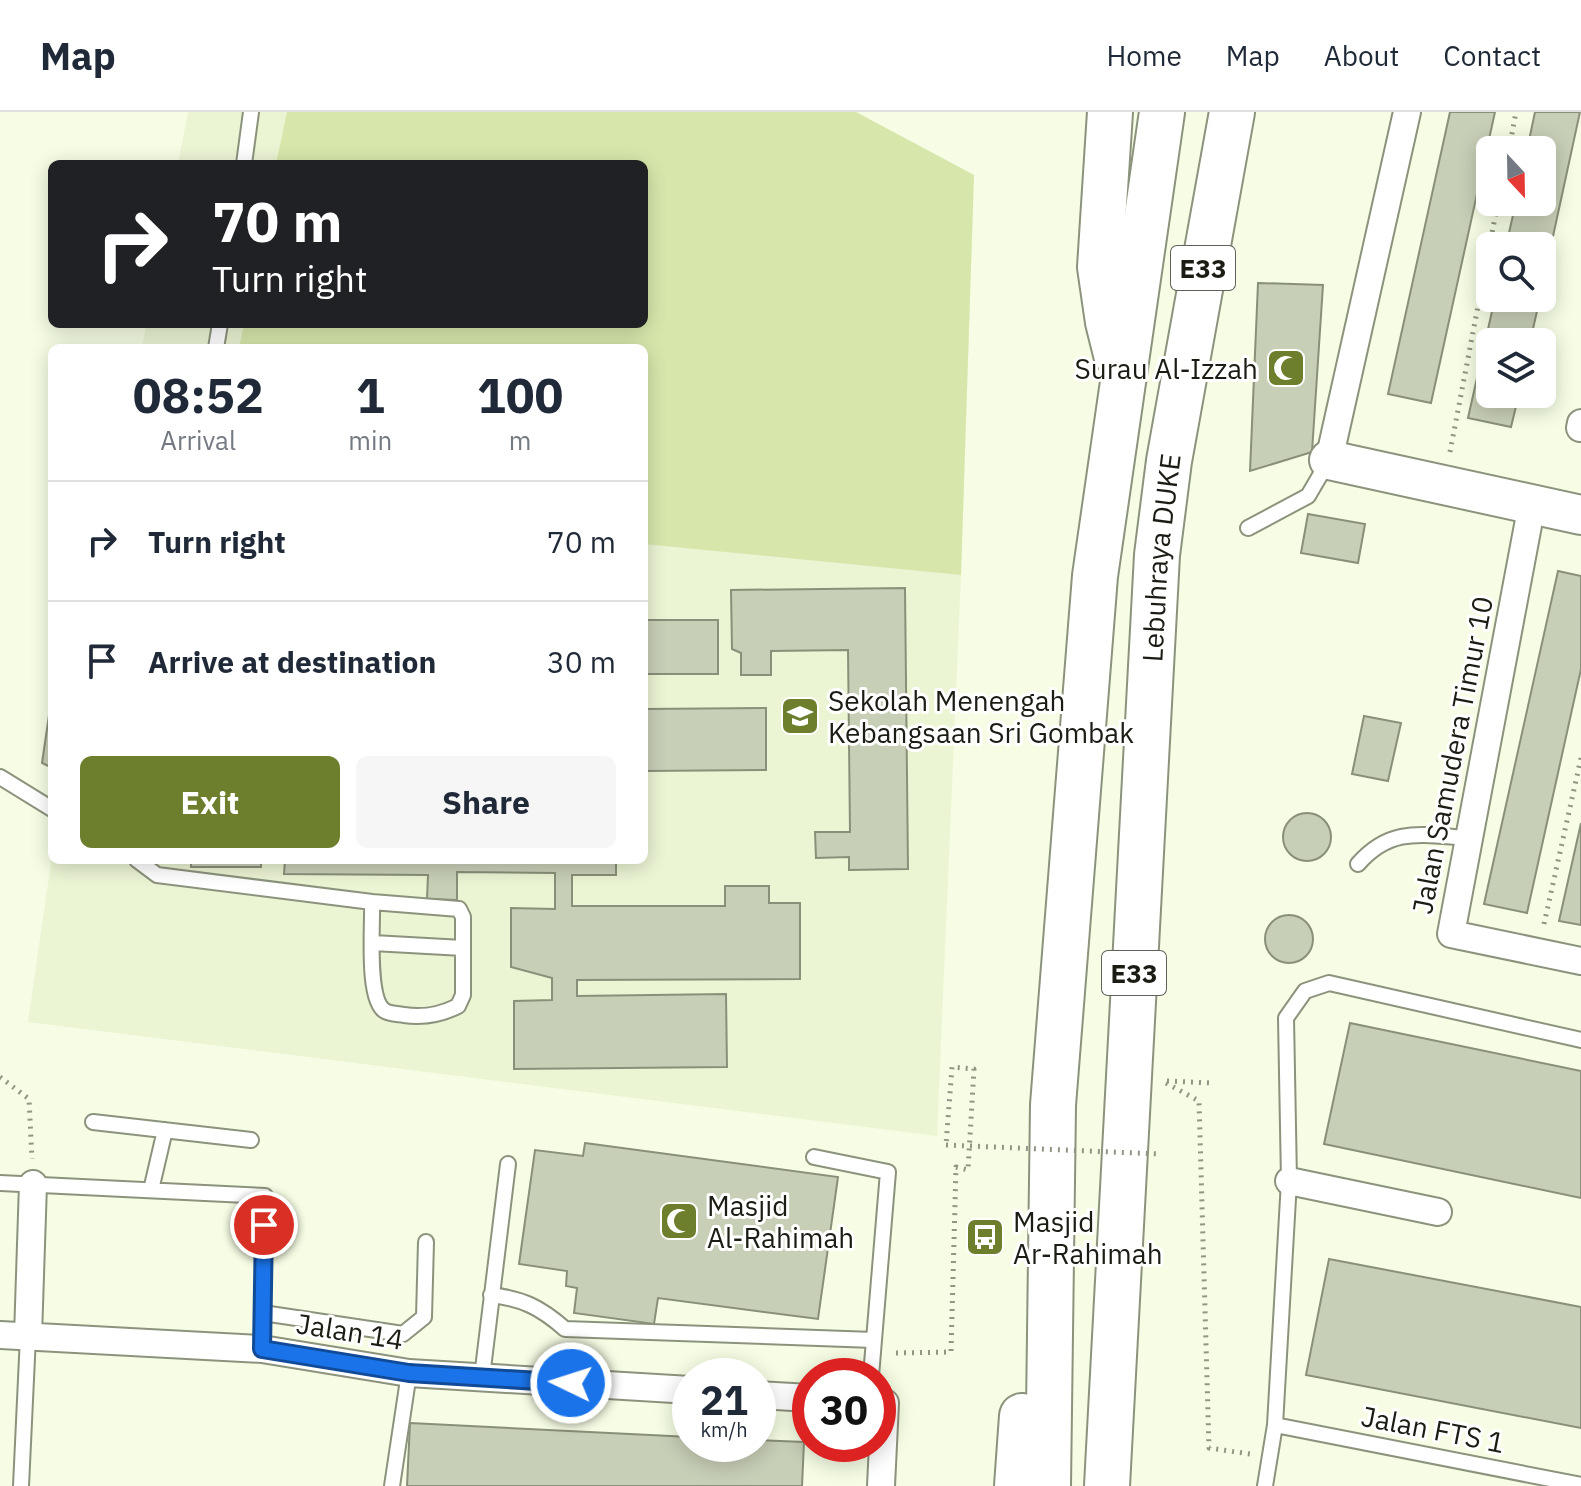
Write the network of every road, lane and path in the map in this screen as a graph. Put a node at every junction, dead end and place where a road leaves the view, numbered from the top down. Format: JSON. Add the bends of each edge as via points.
{"nodes":[{"id":1,"x":251,"y":112,"type":"edge"},
{"id":2,"x":1110,"y":112,"type":"edge"},
{"id":3,"x":1162,"y":112,"type":"edge"},
{"id":4,"x":1232,"y":112,"type":"edge"},
{"id":5,"x":1407,"y":112,"type":"edge"},
{"id":6,"x":1516,"y":112,"type":"edge"},
{"id":7,"x":1512,"y":136,"type":"edge"},
{"id":8,"x":245,"y":160,"type":"edge"},
{"id":9,"x":1495,"y":216,"type":"edge"},
{"id":10,"x":1122,"y":379,"type":"junction"},
{"id":11,"x":1449,"y":454,"type":"dead end"},
{"id":12,"x":1329,"y":460,"type":"junction"},
{"id":13,"x":1532,"y":504,"type":"junction"},
{"id":14,"x":1581,"y":515,"type":"edge"},
{"id":15,"x":1248,"y":528,"type":"dead end"},
{"id":16,"x":1581,"y":758,"type":"edge"},
{"id":17,"x":0,"y":777,"type":"edge"},
{"id":18,"x":48,"y":807,"type":"edge"},
{"id":19,"x":1468,"y":838,"type":"junction"},
{"id":20,"x":143,"y":864,"type":"edge"},
{"id":21,"x":1358,"y":864,"type":"dead end"},
{"id":22,"x":372,"y":902,"type":"junction"},
{"id":23,"x":373,"y":943,"type":"junction"},
{"id":24,"x":463,"y":948,"type":"junction"},
{"id":25,"x":1538,"y":953,"type":"junction"},
{"id":26,"x":1581,"y":961,"type":"edge"},
{"id":27,"x":1581,"y":1040,"type":"edge"},
{"id":28,"x":0,"y":1077,"type":"edge"},
{"id":29,"x":1212,"y":1083,"type":"dead end"},
{"id":30,"x":93,"y":1122,"type":"dead end"},
{"id":31,"x":165,"y":1130,"type":"junction"},
{"id":32,"x":251,"y":1140,"type":"dead end"},
{"id":33,"x":969,"y":1146,"type":"edge"},
{"id":34,"x":969,"y":1146,"type":"edge"},
{"id":35,"x":969,"y":1146,"type":"edge"},
{"id":36,"x":969,"y":1146,"type":"edge"},
{"id":37,"x":1159,"y":1154,"type":"dead end"},
{"id":38,"x":814,"y":1157,"type":"dead end"},
{"id":39,"x":1051,"y":1159,"type":"junction"},
{"id":40,"x":508,"y":1164,"type":"dead end"},
{"id":41,"x":1289,"y":1181,"type":"junction"},
{"id":42,"x":0,"y":1183,"type":"edge"},
{"id":43,"x":33,"y":1184,"type":"junction"},
{"id":44,"x":151,"y":1190,"type":"junction"},
{"id":45,"x":1438,"y":1212,"type":"dead end"},
{"id":46,"x":426,"y":1242,"type":"dead end"},
{"id":47,"x":491,"y":1295,"type":"junction"},
{"id":48,"x":263,"y":1313,"type":"junction"},
{"id":49,"x":0,"y":1335,"type":"edge"},
{"id":50,"x":28,"y":1336,"type":"junction"},
{"id":51,"x":874,"y":1340,"type":"junction"},
{"id":52,"x":262,"y":1349,"type":"junction"},
{"id":53,"x":872,"y":1358,"type":"edge"},
{"id":54,"x":888,"y":1358,"type":"edge"},
{"id":55,"x":409,"y":1373,"type":"junction"},
{"id":56,"x":482,"y":1377,"type":"junction"},
{"id":57,"x":672,"y":1389,"type":"edge"},
{"id":58,"x":1275,"y":1425,"type":"junction"},
{"id":59,"x":1269,"y":1458,"type":"junction"},
{"id":60,"x":881,"y":1462,"type":"edge"},
{"id":61,"x":1565,"y":1484,"type":"edge"},
{"id":62,"x":1581,"y":1485,"type":"edge"},
{"id":63,"x":21,"y":1486,"type":"edge"},
{"id":64,"x":392,"y":1486,"type":"edge"},
{"id":65,"x":881,"y":1486,"type":"edge"},
{"id":66,"x":1017,"y":1486,"type":"edge"},
{"id":67,"x":1048,"y":1486,"type":"edge"},
{"id":68,"x":1107,"y":1486,"type":"edge"},
{"id":69,"x":1265,"y":1486,"type":"edge"}],
"edges":[{"from":1,"to":8,"type":"lane"},
{"from":2,"to":10,"type":"highway","via":[[1100,267]]},
{"from":3,"to":10,"type":"highway","name":"Lebuhraya DUKE","number":"E33"},
{"from":4,"to":68,"type":"highway","name":"Lebuhraya DUKE","number":"E33","via":[[1157,555]]},
{"from":5,"to":12,"type":"street"},
{"from":6,"to":7,"type":"path"},
{"from":9,"to":11,"type":"path"},
{"from":10,"to":39,"type":"highway","name":"Lebuhraya DUKE","number":"E33","via":[[1095,576]]},
{"from":12,"to":13,"type":"street"},
{"from":12,"to":15,"type":"lane","via":[[1308,496]]},
{"from":13,"to":14,"type":"street"},
{"from":13,"to":19,"type":"street","name":"Jalan Samudera Timur 10"},
{"from":16,"to":25,"type":"path"},
{"from":17,"to":18,"type":"lane"},
{"from":19,"to":21,"type":"lane","via":[[1407,834],[1371,849]]},
{"from":19,"to":25,"type":"street","name":"Jalan Samudera Timur 10","via":[[1451,934]]},
{"from":20,"to":22,"type":"lane","via":[[157,875]]},
{"from":22,"to":23,"type":"lane"},
{"from":22,"to":24,"type":"lane","via":[[459,909]]},
{"from":23,"to":24,"type":"lane"},
{"from":23,"to":24,"type":"lane","via":[[376,1000],[385,1011],[420,1018],[458,1006],[463,995]]},
{"from":25,"to":26,"type":"street","name":"Jalan Samudera Timur 10"},
{"from":27,"to":41,"type":"lane","via":[[1329,983],[1305,991],[1286,1018]]},
{"from":28,"to":43,"type":"path","via":[[29,1099]]},
{"from":29,"to":59,"type":"path","via":[[1162,1081],[1199,1101],[1209,1448]]},
{"from":30,"to":31,"type":"lane"},
{"from":31,"to":32,"type":"lane"},
{"from":31,"to":44,"type":"lane"},
{"from":33,"to":37,"type":"path","bridge":true},
{"from":34,"to":35,"type":"path","bridge":true,"via":[[946,1145],[952,1067],[974,1069]]},
{"from":36,"to":54,"type":"path","bridge":true,"via":[[968,1170],[956,1167],[951,1352],[889,1353]]},
{"from":38,"to":51,"type":"lane","via":[[888,1172]]},
{"from":39,"to":66,"type":"highway","via":[[1036,1253]]},
{"from":39,"to":67,"type":"highway","name":"Lebuhraya DUKE","number":"E33"},
{"from":40,"to":47,"type":"lane"},
{"from":41,"to":45,"type":"street"},
{"from":41,"to":58,"type":"lane"},
{"from":42,"to":43,"type":"lane"},
{"from":43,"to":44,"type":"lane"},
{"from":43,"to":50,"type":"street"},
{"from":44,"to":48,"type":"lane","via":[[265,1196]]},
{"from":46,"to":48,"type":"lane","via":[[424,1317],[403,1334]]},
{"from":47,"to":51,"type":"lane","via":[[519,1299],[565,1329]]},
{"from":47,"to":56,"type":"lane"},
{"from":48,"to":52,"type":"lane"},
{"from":49,"to":50,"type":"street","name":"Jalan 14"},
{"from":50,"to":52,"type":"street","name":"Jalan 14"},
{"from":50,"to":63,"type":"lane"},
{"from":51,"to":53,"type":"lane"},
{"from":52,"to":55,"type":"street","name":"Jalan 14"},
{"from":55,"to":56,"type":"street","name":"Jalan 14"},
{"from":55,"to":64,"type":"lane"},
{"from":56,"to":57,"type":"street","name":"Jalan 14"},
{"from":58,"to":59,"type":"lane"},
{"from":58,"to":61,"type":"lane","name":"Jalan FTS 1"},
{"from":59,"to":69,"type":"lane"},
{"from":60,"to":65,"type":"street"},
{"from":61,"to":62,"type":"lane","name":"Jalan FTS 1"}]}
